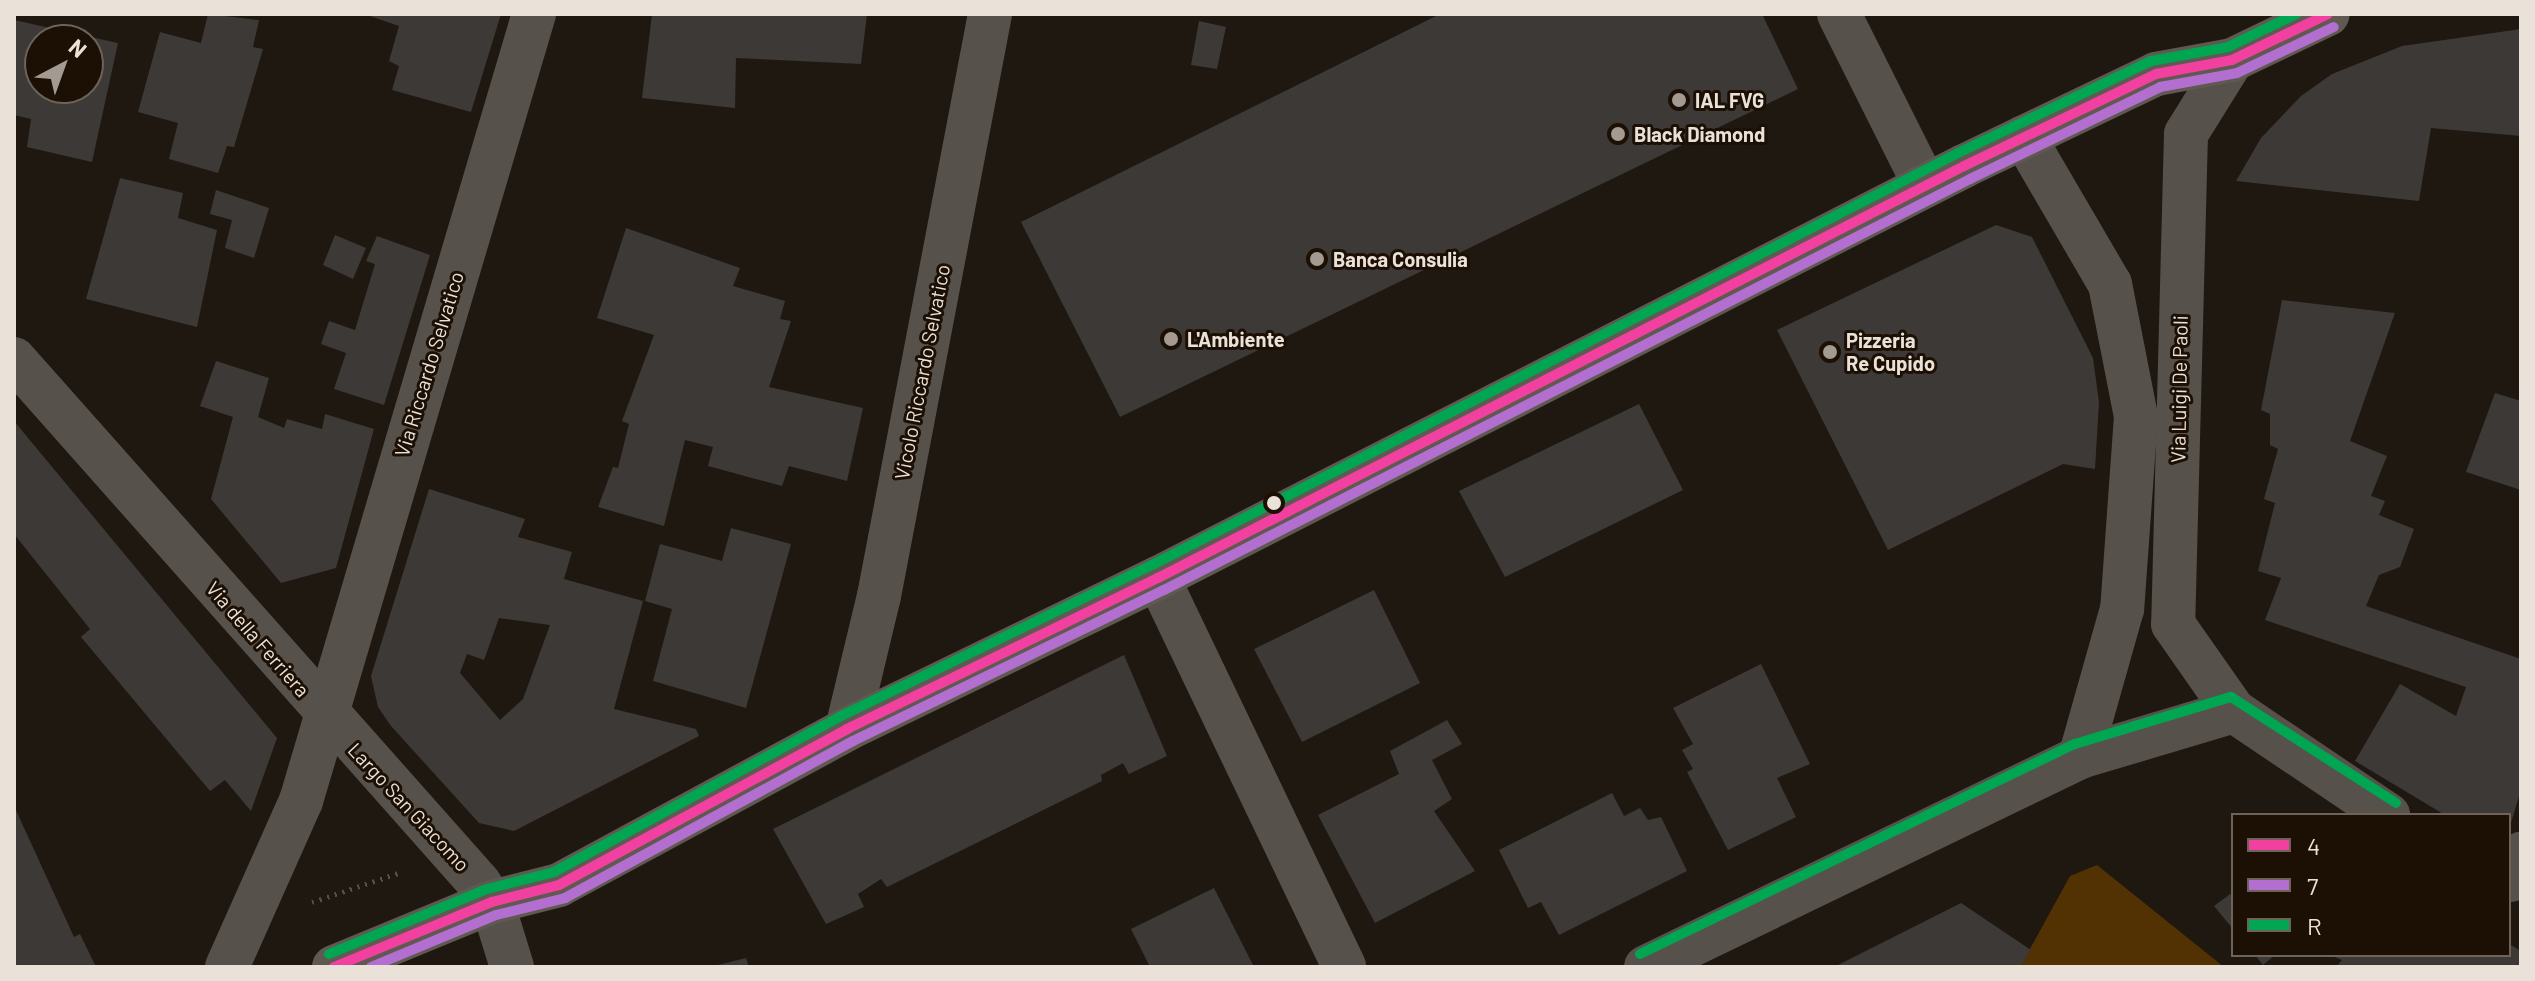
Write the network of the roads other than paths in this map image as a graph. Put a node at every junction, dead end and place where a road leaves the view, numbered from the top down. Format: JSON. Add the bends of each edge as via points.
{"nodes":[{"id":1,"x":534,"y":14,"type":"edge"},
{"id":2,"x":1839,"y":14,"type":"edge"},
{"id":3,"x":2328,"y":14,"type":"edge"},
{"id":4,"x":987,"y":32,"type":"edge"},
{"id":5,"x":2232,"y":60,"type":"junction"},
{"id":6,"x":2024,"y":137,"type":"junction"},
{"id":7,"x":1925,"y":186,"type":"junction"},
{"id":8,"x":14,"y":359,"type":"edge"},
{"id":9,"x":1158,"y":578,"type":"junction"},
{"id":10,"x":2234,"y":711,"type":"junction"},
{"id":11,"x":323,"y":714,"type":"junction"},
{"id":12,"x":847,"y":729,"type":"junction"},
{"id":13,"x":2080,"y":757,"type":"junction"},
{"id":14,"x":2385,"y":813,"type":"edge"},
{"id":15,"x":492,"y":902,"type":"junction"},
{"id":16,"x":227,"y":967,"type":"edge"},
{"id":17,"x":334,"y":967,"type":"edge"},
{"id":18,"x":512,"y":967,"type":"edge"},
{"id":19,"x":1344,"y":967,"type":"edge"},
{"id":20,"x":1646,"y":967,"type":"edge"}],
"edges":[{"from":1,"to":11,"type":"street","name":"Via Riccardo Selvatico"},
{"from":2,"to":7,"type":"street"},
{"from":3,"to":5,"type":"main road"},
{"from":4,"to":12,"type":"street","name":"Vicolo Riccardo Selvatico","via":[[879,596]]},
{"from":5,"to":6,"type":"main road","via":[[2156,74]]},
{"from":5,"to":10,"type":"street","name":"Via Luigi De Paoli","via":[[2186,134],[2173,624]]},
{"from":6,"to":7,"type":"main road"},
{"from":6,"to":13,"type":"street","via":[[2110,284],[2136,416],[2122,609]]},
{"from":7,"to":9,"type":"main road"},
{"from":8,"to":11,"type":"street","name":"Via della Ferriera"},
{"from":9,"to":12,"type":"main road"},
{"from":9,"to":19,"type":"street"},
{"from":10,"to":13,"type":"street"},
{"from":10,"to":14,"type":"street","name":"Via Luigi De Paoli"},
{"from":11,"to":15,"type":"street","name":"Largo San Giacomo"},
{"from":11,"to":16,"type":"street","name":"Via della Ferriera","via":[[301,801]]},
{"from":12,"to":15,"type":"main road","via":[[559,885]]},
{"from":13,"to":20,"type":"street"},
{"from":15,"to":17,"type":"main road"},
{"from":15,"to":18,"type":"street"}]}
